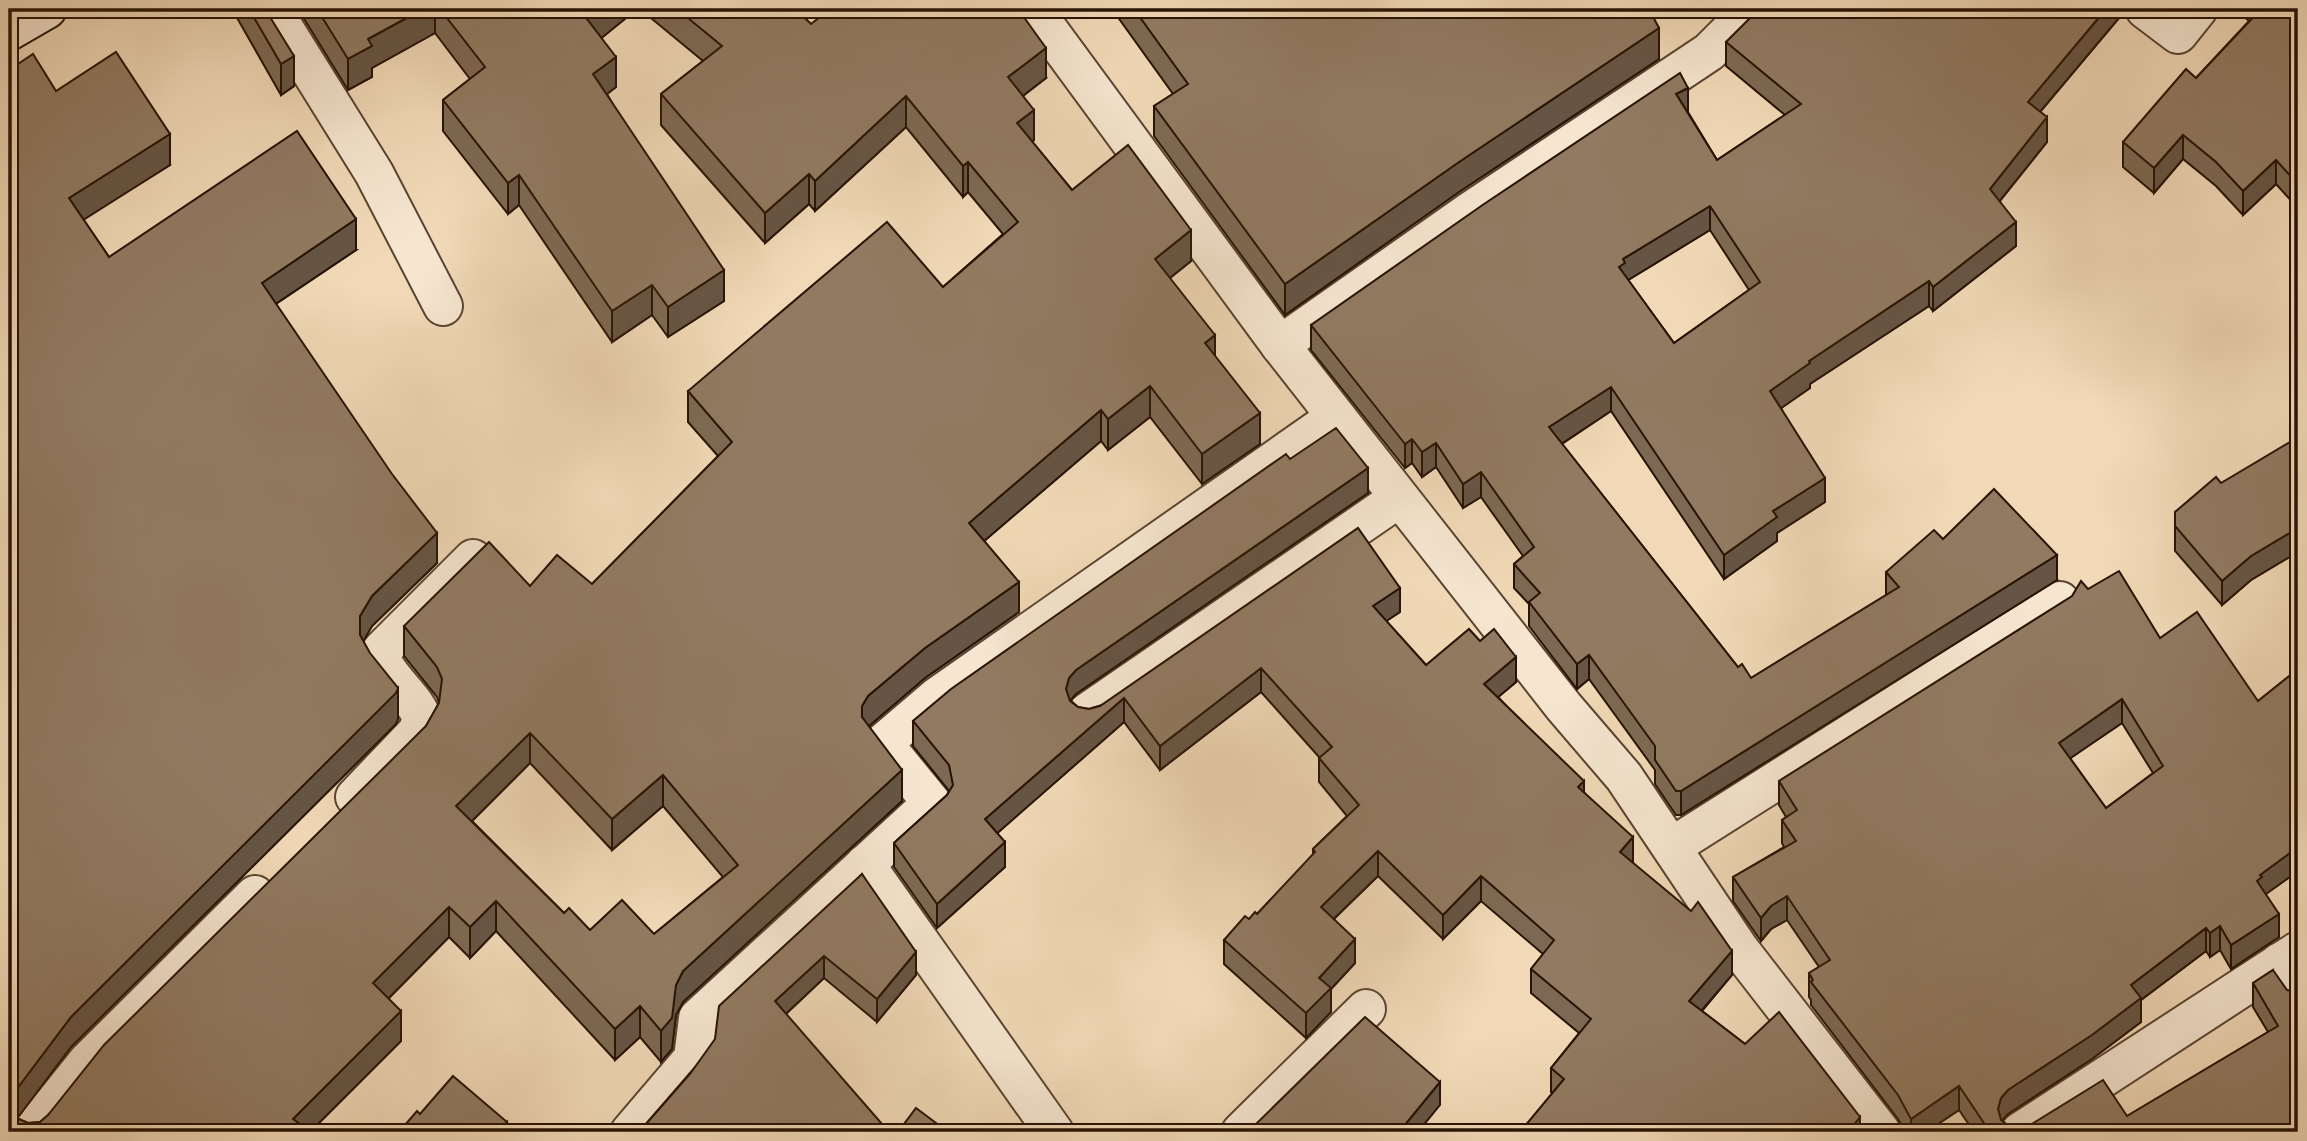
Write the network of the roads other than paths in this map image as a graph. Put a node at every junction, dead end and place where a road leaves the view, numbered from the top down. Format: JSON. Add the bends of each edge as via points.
{"nodes":[{"id":1,"x":47,"y":9,"type":"edge"},
{"id":2,"x":272,"y":9,"type":"edge"},
{"id":3,"x":1033,"y":9,"type":"edge"},
{"id":4,"x":1752,"y":9,"type":"edge"},
{"id":5,"x":2145,"y":9,"type":"edge"},
{"id":6,"x":2198,"y":9,"type":"edge"},
{"id":7,"x":9,"y":31,"type":"edge"},
{"id":8,"x":443,"y":306,"type":"dead end"},
{"id":9,"x":1280,"y":345,"type":"junction"},
{"id":10,"x":1336,"y":417,"type":"junction"},
{"id":11,"x":1399,"y":498,"type":"junction"},
{"id":12,"x":473,"y":559,"type":"edge"},
{"id":13,"x":2060,"y":601,"type":"edge"},
{"id":14,"x":1088,"y":712,"type":"edge"},
{"id":15,"x":333,"y":819,"type":"edge"},
{"id":16,"x":1673,"y":846,"type":"junction"},
{"id":17,"x":865,"y":864,"type":"junction"},
{"id":18,"x":284,"y":867,"type":"edge"},
{"id":19,"x":2292,"y":969,"type":"edge"},
{"id":20,"x":1366,"y":1009,"type":"dead end"},
{"id":21,"x":31,"y":1132,"type":"edge"},
{"id":22,"x":630,"y":1132,"type":"edge"},
{"id":23,"x":1054,"y":1132,"type":"edge"},
{"id":24,"x":1241,"y":1132,"type":"edge"},
{"id":25,"x":1881,"y":1132,"type":"edge"},
{"id":26,"x":2020,"y":1132,"type":"edge"}],
"edges":[{"from":1,"to":7,"type":"street"},
{"from":2,"to":8,"type":"street","via":[[374,173]]},
{"from":3,"to":9,"type":"street"},
{"from":4,"to":9,"type":"street","via":[[1709,52]]},
{"from":5,"to":6,"type":"street","via":[[2178,34]]},
{"from":9,"to":10,"type":"street"},
{"from":10,"to":11,"type":"street"},
{"from":10,"to":17,"type":"street","via":[[938,696],[883,743],[932,803]]},
{"from":11,"to":14,"type":"street"},
{"from":11,"to":16,"type":"street","via":[[1625,777]]},
{"from":12,"to":15,"type":"street","via":[[382,650],[382,662],[420,711],[421,727]]},
{"from":13,"to":16,"type":"street"},
{"from":16,"to":25,"type":"street","via":[[1740,950]]},
{"from":17,"to":22,"type":"street","via":[[698,1018],[693,1058]]},
{"from":17,"to":23,"type":"street"},
{"from":18,"to":21,"type":"street","via":[[88,1061]]},
{"from":19,"to":26,"type":"street"},
{"from":20,"to":24,"type":"street"}]}
